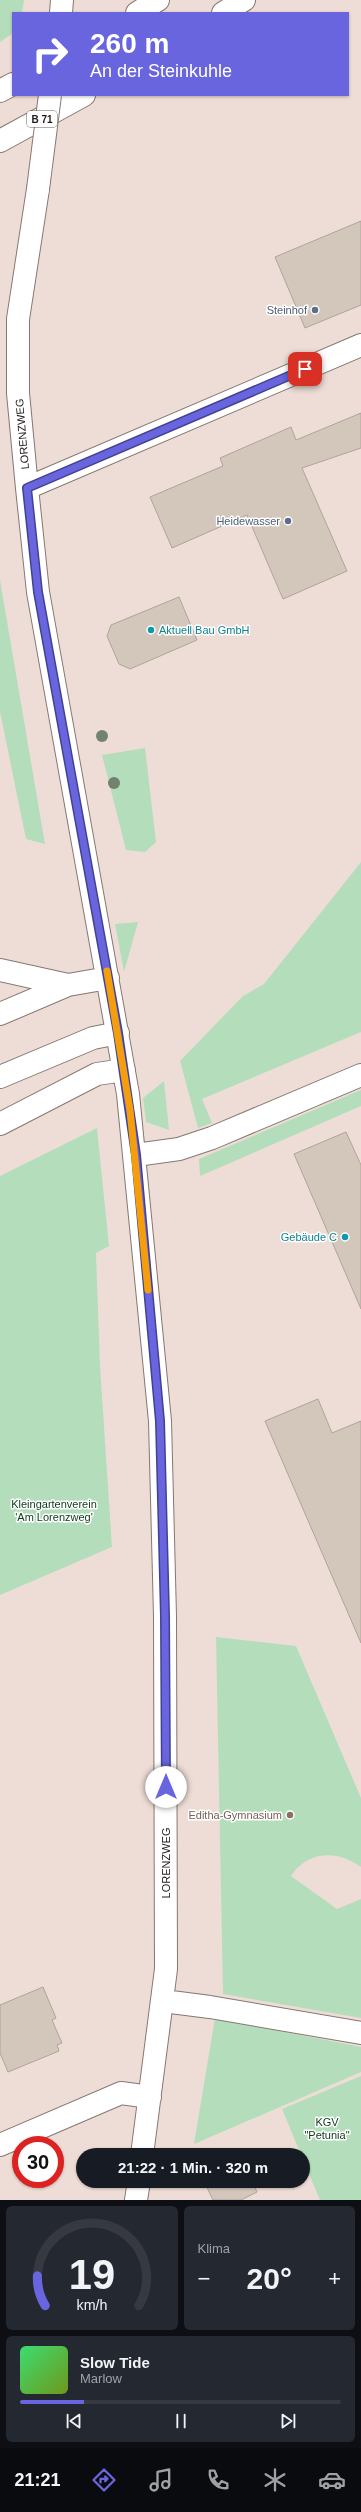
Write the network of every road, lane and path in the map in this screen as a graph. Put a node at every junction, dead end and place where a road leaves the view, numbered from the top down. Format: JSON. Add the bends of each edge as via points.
{"nodes":[{"id":1,"x":62,"y":0,"type":"edge"},
{"id":2,"x":158,"y":0,"type":"edge"},
{"id":3,"x":244,"y":0,"type":"edge"},
{"id":4,"x":61,"y":12,"type":"edge"},
{"id":5,"x":139,"y":12,"type":"edge"},
{"id":6,"x":225,"y":12,"type":"edge"},
{"id":7,"x":12,"y":85,"type":"edge"},
{"id":8,"x":0,"y":91,"type":"edge"},
{"id":9,"x":50,"y":96,"type":"edge"},
{"id":10,"x":82,"y":96,"type":"edge"},
{"id":11,"x":0,"y":141,"type":"edge"},
{"id":12,"x":361,"y":345,"type":"edge"},
{"id":13,"x":27,"y":488,"type":"junction"},
{"id":14,"x":0,"y":970,"type":"edge"},
{"id":15,"x":108,"y":978,"type":"junction"},
{"id":16,"x":68,"y":985,"type":"junction"},
{"id":17,"x":0,"y":1014,"type":"edge"},
{"id":18,"x":118,"y":1033,"type":"junction"},
{"id":19,"x":124,"y":1070,"type":"junction"},
{"id":20,"x":361,"y":1075,"type":"edge"},
{"id":21,"x":0,"y":1077,"type":"edge"},
{"id":22,"x":0,"y":1124,"type":"edge"},
{"id":23,"x":136,"y":1155,"type":"junction"},
{"id":24,"x":163,"y":2001,"type":"junction"},
{"id":25,"x":361,"y":2033,"type":"edge"},
{"id":26,"x":150,"y":2097,"type":"junction"},
{"id":27,"x":0,"y":2145,"type":"edge"},
{"id":28,"x":143,"y":2148,"type":"edge"},
{"id":29,"x":138,"y":2188,"type":"edge"},
{"id":30,"x":136,"y":2200,"type":"edge"}],
"edges":[{"from":1,"to":4,"type":"main road"},
{"from":2,"to":5,"type":"main road"},
{"from":3,"to":6,"type":"main road"},
{"from":7,"to":8,"type":"main road"},
{"from":9,"to":13,"type":"main road","name":"LORENZWEG","bridge":true,"via":[[18,319],[18,393]]},
{"from":10,"to":11,"type":"main road","number":"B 71"},
{"from":12,"to":13,"type":"main road"},
{"from":13,"to":15,"type":"main road","name":"LORENZWEG","via":[[38,592]]},
{"from":14,"to":16,"type":"main road"},
{"from":15,"to":16,"type":"main road"},
{"from":15,"to":18,"type":"main road","name":"LORENZWEG"},
{"from":16,"to":17,"type":"main road"},
{"from":18,"to":19,"type":"main road","name":"LORENZWEG"},
{"from":18,"to":21,"type":"main road","via":[[93,1038]]},
{"from":19,"to":22,"type":"main road","via":[[97,1074]]},
{"from":19,"to":23,"type":"main road","name":"LORENZWEG"},
{"from":20,"to":23,"type":"main road","via":[[212,1138],[179,1149]]},
{"from":23,"to":24,"type":"main road","name":"LORENZWEG","via":[[160,1421],[166,1833],[166,1969]]},
{"from":24,"to":25,"type":"main road"},
{"from":24,"to":26,"type":"main road","name":"LORENZWEG"},
{"from":26,"to":27,"type":"main road","via":[[121,2093]]},
{"from":26,"to":28,"type":"main road","name":"LORENZWEG"},
{"from":29,"to":30,"type":"main road"}]}
